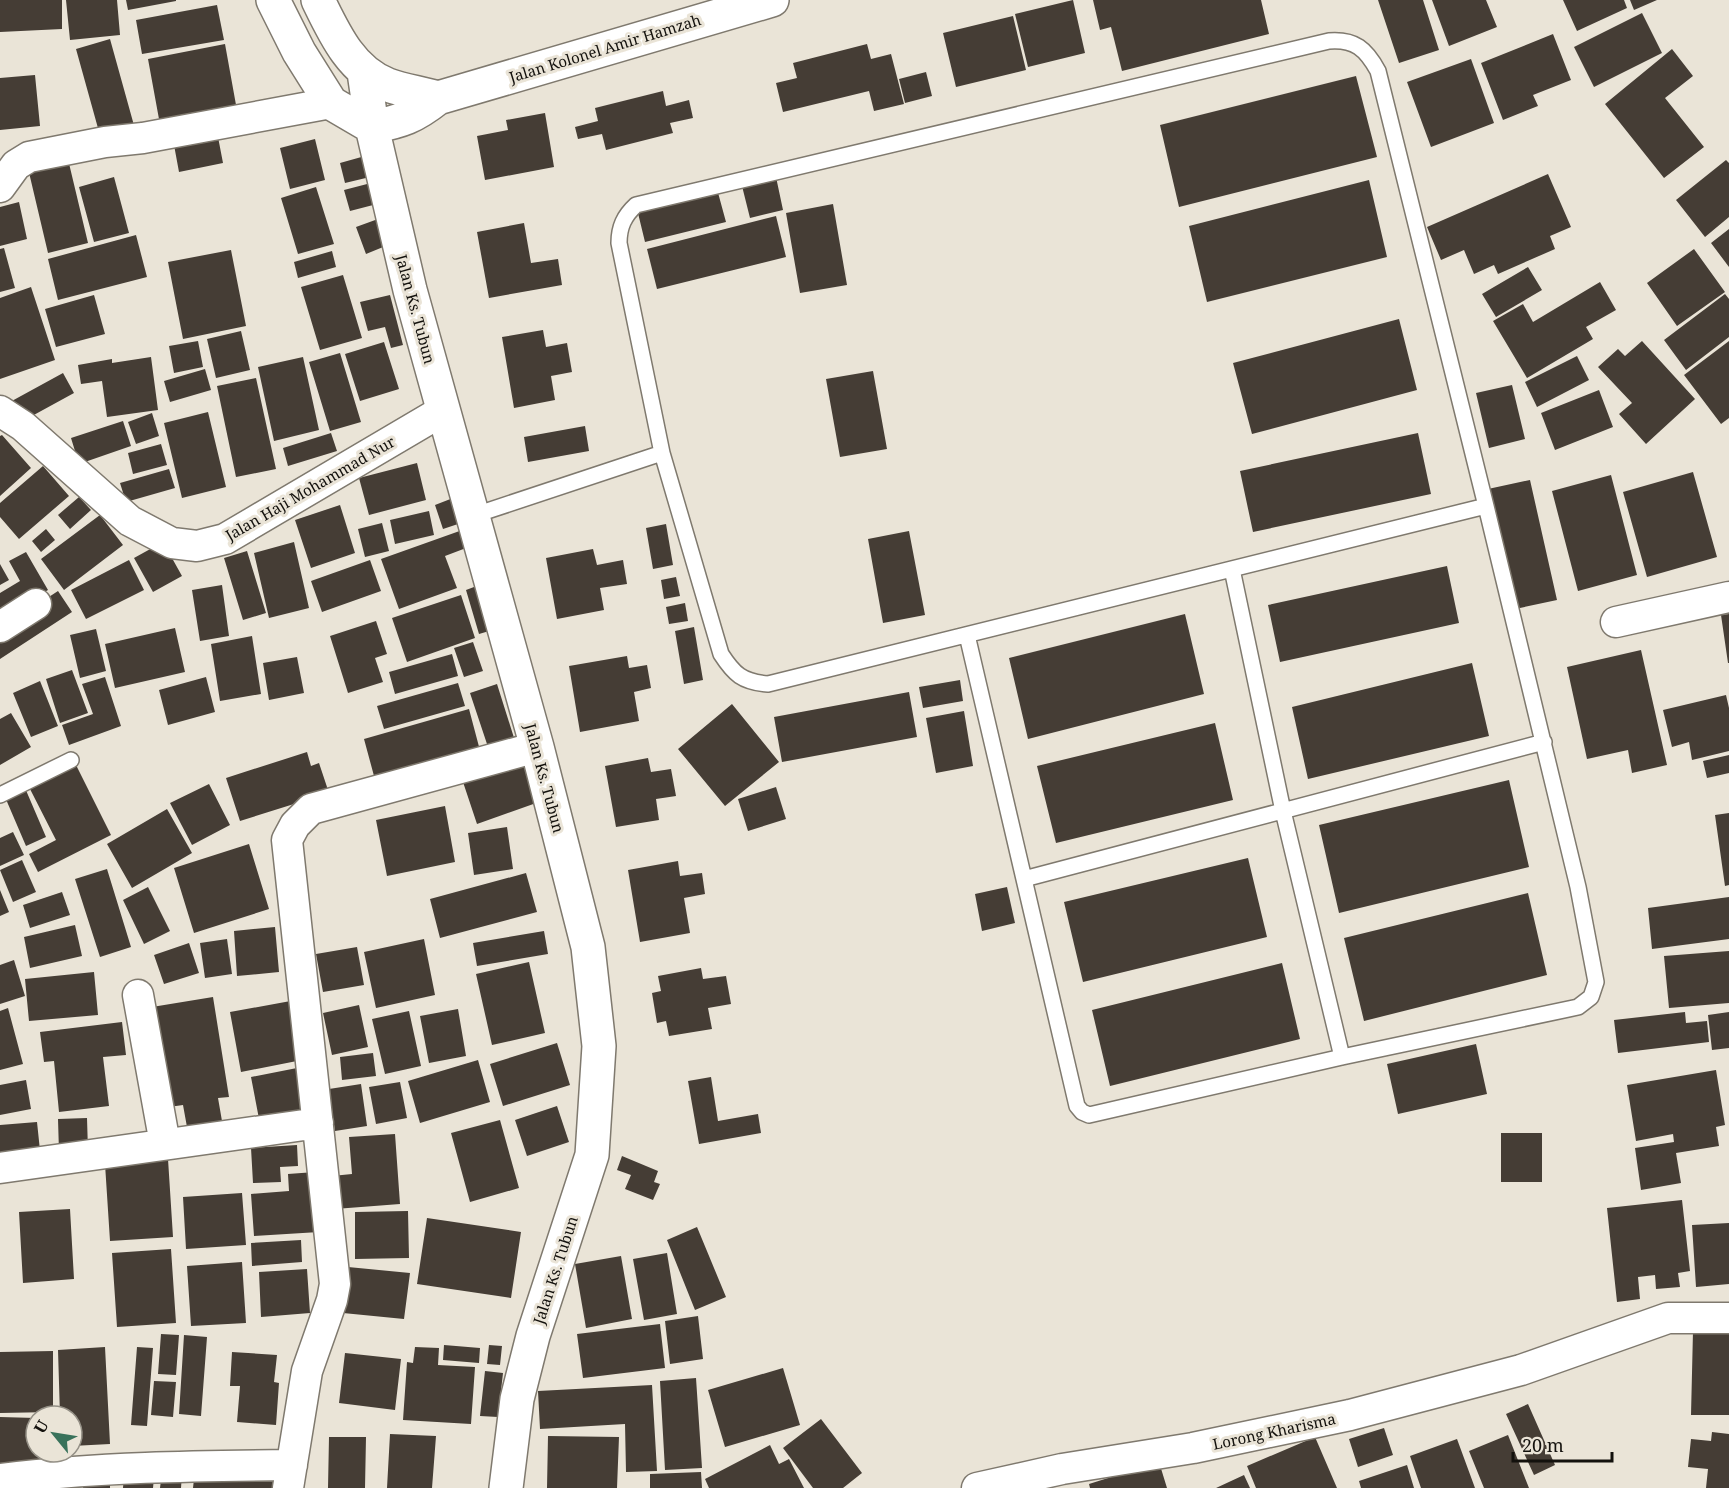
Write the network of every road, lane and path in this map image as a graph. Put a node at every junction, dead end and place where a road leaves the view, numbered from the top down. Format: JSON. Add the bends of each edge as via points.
{"nodes":[{"id":1,"x":273,"y":0,"type":"edge"},
{"id":2,"x":318,"y":0,"type":"edge"},
{"id":3,"x":772,"y":0,"type":"edge"},
{"id":4,"x":725,"y":6,"type":"edge"},
{"id":5,"x":364,"y":72,"type":"junction"},
{"id":6,"x":438,"y":98,"type":"junction"},
{"id":7,"x":331,"y":103,"type":"junction"},
{"id":8,"x":372,"y":127,"type":"junction"},
{"id":9,"x":0,"y":187,"type":"edge"},
{"id":10,"x":444,"y":410,"type":"junction"},
{"id":11,"x":0,"y":411,"type":"edge"},
{"id":12,"x":662,"y":453,"type":"junction"},
{"id":13,"x":1486,"y":506,"type":"junction"},
{"id":14,"x":472,"y":516,"type":"junction"},
{"id":15,"x":1232,"y":569,"type":"junction"},
{"id":16,"x":1729,"y":597,"type":"edge"},
{"id":17,"x":36,"y":604,"type":"dead end"},
{"id":18,"x":1616,"y":622,"type":"dead end"},
{"id":19,"x":0,"y":627,"type":"edge"},
{"id":20,"x":967,"y":635,"type":"junction"},
{"id":21,"x":1544,"y":742,"type":"junction"},
{"id":22,"x":537,"y":747,"type":"junction"},
{"id":23,"x":71,"y":760,"type":"dead end"},
{"id":24,"x":0,"y":795,"type":"edge"},
{"id":25,"x":1283,"y":811,"type":"junction"},
{"id":26,"x":1024,"y":879,"type":"junction"},
{"id":27,"x":138,"y":995,"type":"dead end"},
{"id":28,"x":1342,"y":1057,"type":"junction"},
{"id":29,"x":318,"y":1123,"type":"junction"},
{"id":30,"x":165,"y":1144,"type":"junction"},
{"id":31,"x":0,"y":1168,"type":"edge"},
{"id":32,"x":1729,"y":1318,"type":"edge"},
{"id":33,"x":290,"y":1477,"type":"edge"},
{"id":34,"x":0,"y":1479,"type":"edge"},
{"id":35,"x":506,"y":1488,"type":"edge"},
{"id":36,"x":977,"y":1488,"type":"edge"}],
"edges":[{"from":1,"to":7,"type":"street"},
{"from":2,"to":5,"type":"street","via":[[337,39]]},
{"from":3,"to":4,"type":"street","name":"Jalan Kolonel Amir Hamzah"},
{"from":4,"to":6,"type":"street","name":"Jalan Kolonel Amir Hamzah"},
{"from":5,"to":6,"type":"street","via":[[388,85]]},
{"from":5,"to":8,"type":"street","name":"Jalan Ks. Tubun"},
{"from":6,"to":8,"type":"street","name":"Jalan Kolonel Amir Hamzah","via":[[401,121]]},
{"from":7,"to":8,"type":"street"},
{"from":7,"to":9,"type":"street","via":[[29,157],[16,165]]},
{"from":8,"to":10,"type":"street","name":"Jalan Ks. Tubun","via":[[410,290]]},
{"from":10,"to":11,"type":"street","name":"Jalan Haji Mohammad Nur","via":[[225,540],[197,546],[172,543],[130,521],[23,426]]},
{"from":10,"to":14,"type":"street","name":"Jalan Ks. Tubun"},
{"from":12,"to":13,"type":"lane","via":[[619,243],[623,222],[636,205],[1344,40],[1370,57],[1378,71]]},
{"from":12,"to":14,"type":"lane"},
{"from":12,"to":20,"type":"lane","via":[[721,654],[732,671],[742,677],[768,684]]},
{"from":13,"to":15,"type":"lane"},
{"from":13,"to":21,"type":"lane"},
{"from":14,"to":22,"type":"street","name":"Jalan Ks. Tubun"},
{"from":15,"to":20,"type":"lane"},
{"from":15,"to":25,"type":"lane"},
{"from":16,"to":18,"type":"street"},
{"from":17,"to":19,"type":"street"},
{"from":20,"to":26,"type":"lane"},
{"from":21,"to":25,"type":"lane"},
{"from":21,"to":28,"type":"lane","via":[[1594,970],[1596,981],[1591,997],[1578,1007]]},
{"from":22,"to":29,"type":"street","via":[[311,809],[295,825],[287,840],[288,857]]},
{"from":22,"to":35,"type":"street","name":"Jalan Ks. Tubun","via":[[588,947],[599,1046],[591,1155],[533,1336],[517,1399]]},
{"from":23,"to":24,"type":"lane"},
{"from":25,"to":26,"type":"lane"},
{"from":25,"to":28,"type":"lane"},
{"from":26,"to":28,"type":"lane","via":[[1077,1106],[1082,1112],[1089,1115]]},
{"from":27,"to":30,"type":"street"},
{"from":29,"to":30,"type":"street"},
{"from":29,"to":33,"type":"street","via":[[335,1284],[308,1371]]},
{"from":30,"to":31,"type":"street"},
{"from":32,"to":36,"type":"street","name":"Lorong Kharisma","via":[[1668,1318],[1521,1370],[1350,1414]]},
{"from":33,"to":34,"type":"street","via":[[166,1467],[55,1472]]}]}
